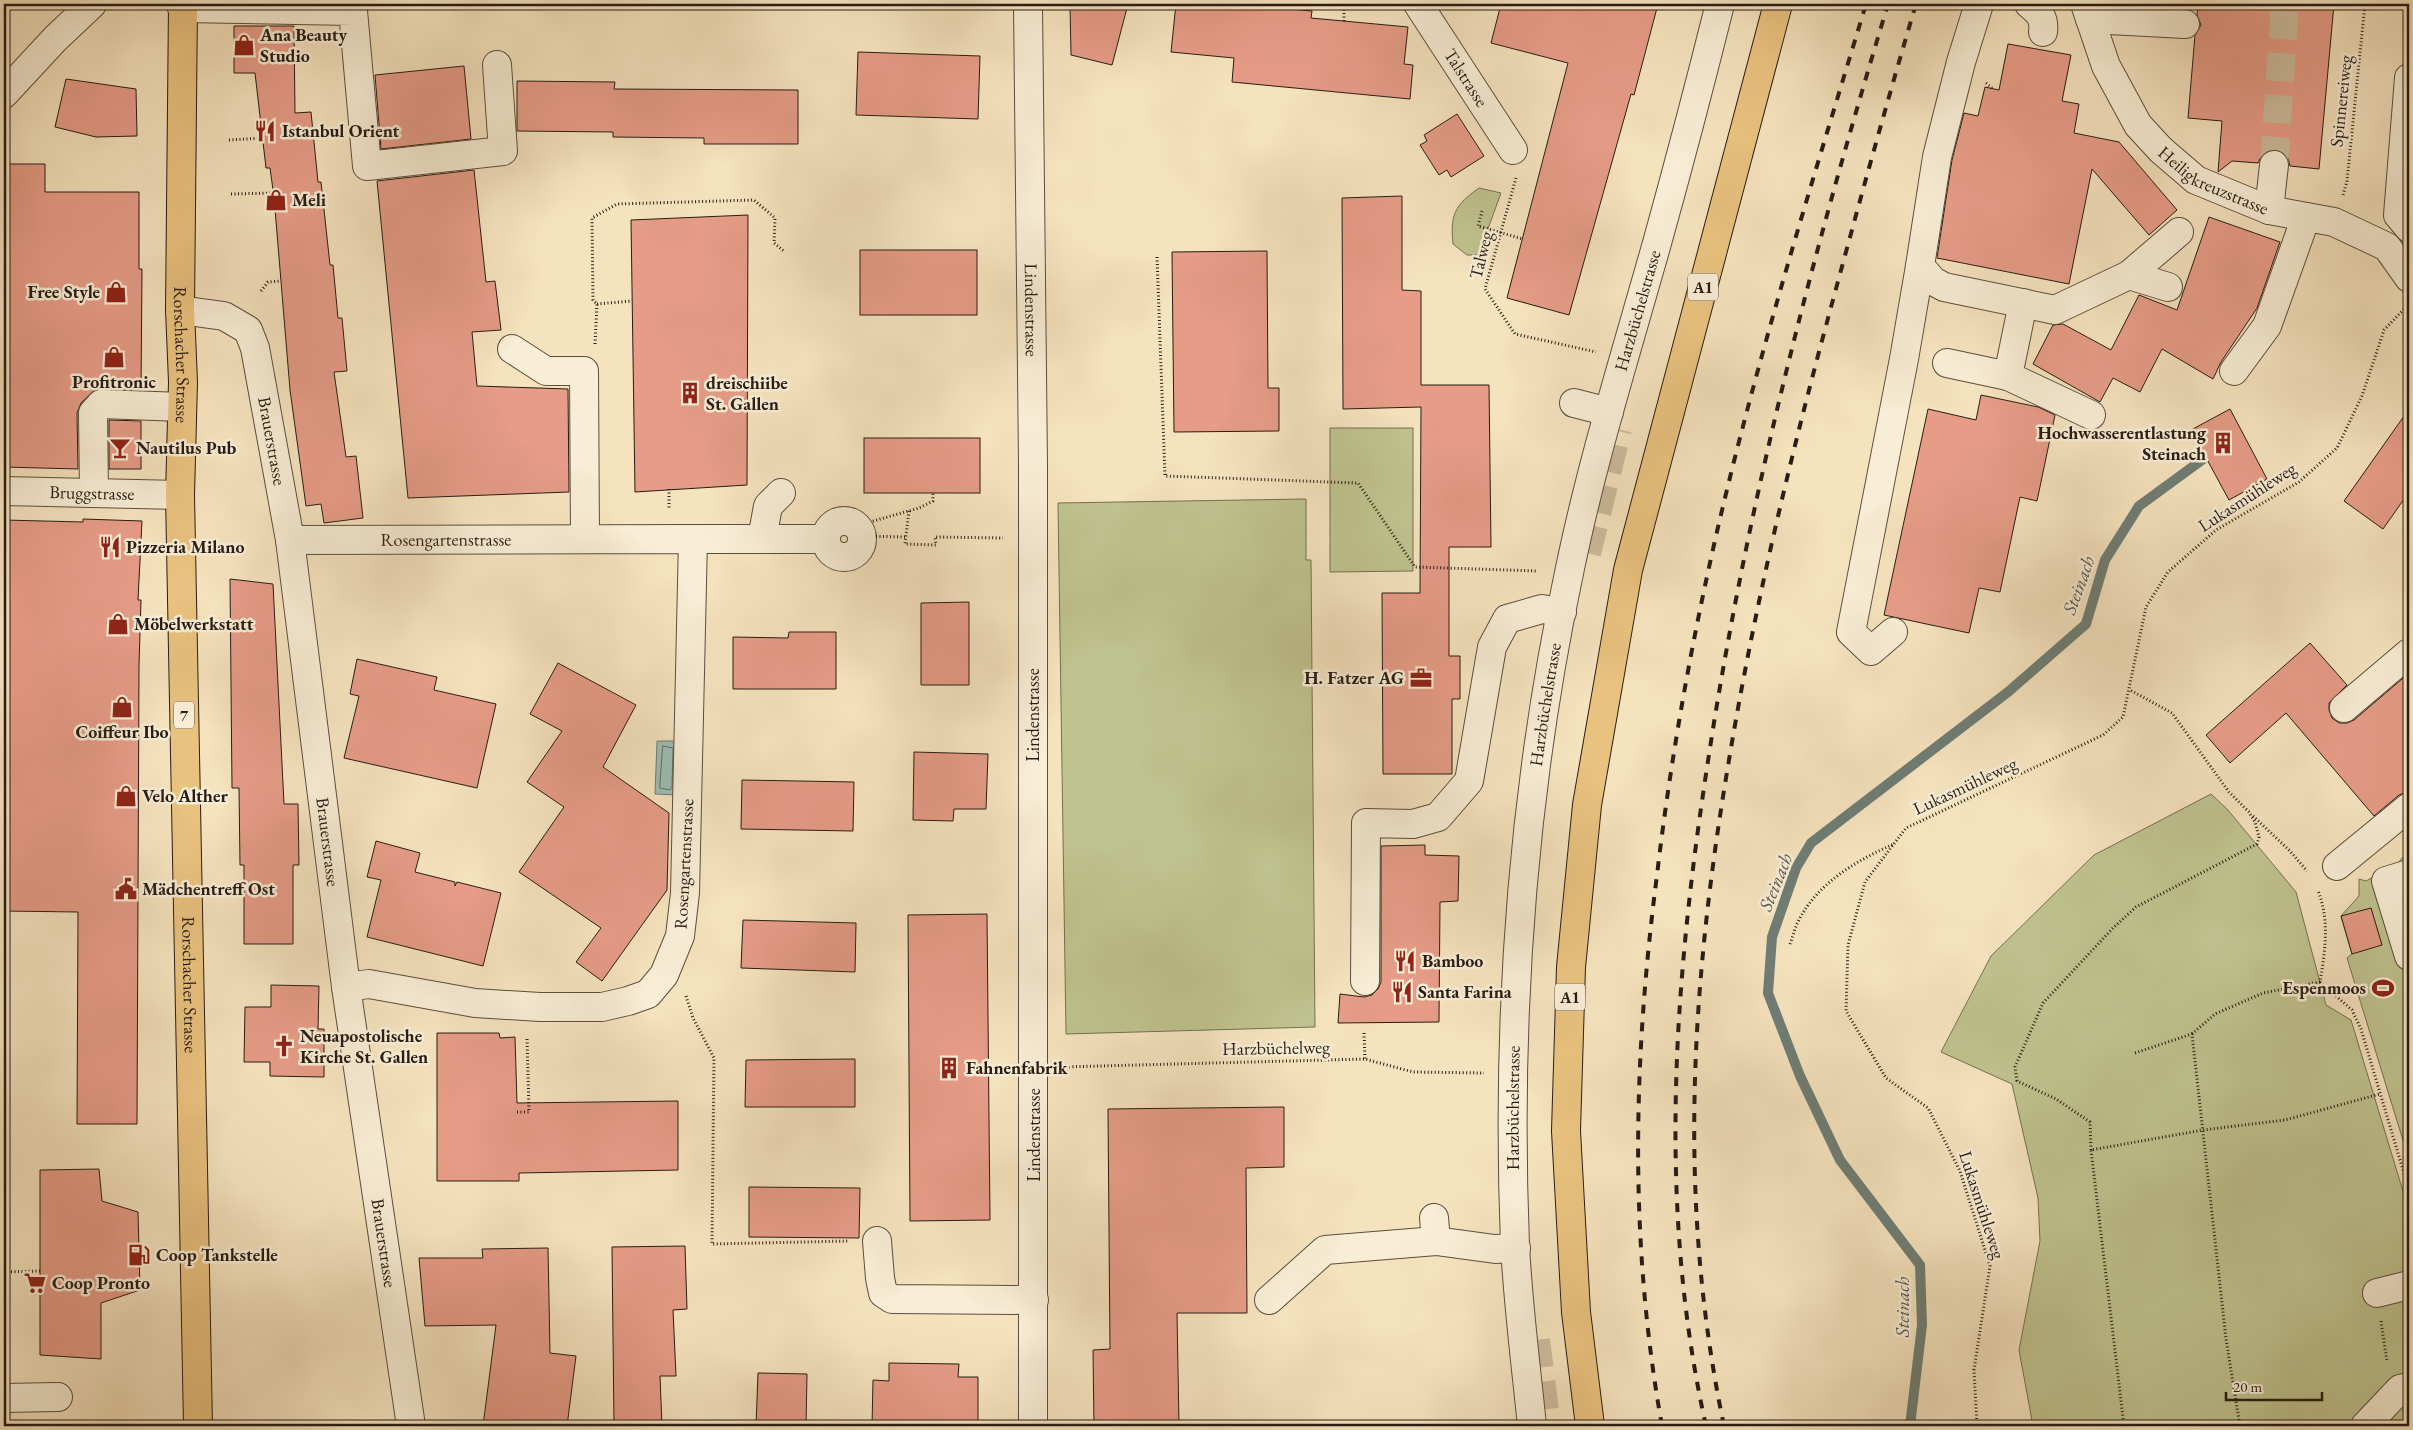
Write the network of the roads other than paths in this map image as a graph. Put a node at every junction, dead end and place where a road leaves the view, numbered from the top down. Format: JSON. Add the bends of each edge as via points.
{"nodes":[{"id":1,"x":92,"y":4,"type":"edge"},
{"id":2,"x":1028,"y":4,"type":"edge"},
{"id":3,"x":1418,"y":4,"type":"edge"},
{"id":4,"x":1720,"y":4,"type":"edge"},
{"id":5,"x":1778,"y":4,"type":"edge"},
{"id":6,"x":1979,"y":4,"type":"edge"},
{"id":7,"x":2029,"y":4,"type":"edge"},
{"id":8,"x":183,"y":6,"type":"edge"},
{"id":9,"x":2087,"y":12,"type":"edge"},
{"id":10,"x":2185,"y":24,"type":"dead end"},
{"id":11,"x":2043,"y":32,"type":"dead end"},
{"id":12,"x":497,"y":65,"type":"dead end"},
{"id":13,"x":2409,"y":78,"type":"edge"},
{"id":14,"x":4,"y":94,"type":"edge"},
{"id":15,"x":1513,"y":150,"type":"road end"},
{"id":16,"x":2274,"y":165,"type":"tunnel mouth"},
{"id":17,"x":2269,"y":210,"type":"junction"},
{"id":18,"x":2306,"y":217,"type":"junction"},
{"id":19,"x":2409,"y":228,"type":"edge"},
{"id":20,"x":2179,"y":232,"type":"dead end"},
{"id":21,"x":1920,"y":266,"type":"junction"},
{"id":22,"x":2129,"y":275,"type":"junction"},
{"id":23,"x":2409,"y":278,"type":"edge"},
{"id":24,"x":2168,"y":287,"type":"dead end"},
{"id":25,"x":2023,"y":304,"type":"junction"},
{"id":26,"x":180,"y":310,"type":"junction"},
{"id":27,"x":512,"y":349,"type":"dead end"},
{"id":28,"x":1947,"y":362,"type":"dead end"},
{"id":29,"x":2234,"y":370,"type":"dead end"},
{"id":30,"x":2008,"y":376,"type":"junction"},
{"id":31,"x":1574,"y":403,"type":"dead end"},
{"id":32,"x":182,"y":407,"type":"junction"},
{"id":33,"x":1609,"y":412,"type":"junction"},
{"id":34,"x":2091,"y":415,"type":"dead end"},
{"id":35,"x":4,"y":491,"type":"edge"},
{"id":36,"x":94,"y":492,"type":"junction"},
{"id":37,"x":781,"y":493,"type":"dead end"},
{"id":38,"x":180,"y":495,"type":"junction"},
{"id":39,"x":866,"y":533,"type":"road end"},
{"id":40,"x":585,"y":539,"type":"junction"},
{"id":41,"x":693,"y":539,"type":"junction"},
{"id":42,"x":762,"y":539,"type":"junction"},
{"id":43,"x":290,"y":540,"type":"junction"},
{"id":44,"x":1562,"y":612,"type":"junction"},
{"id":45,"x":1893,"y":632,"type":"dead end"},
{"id":46,"x":2409,"y":653,"type":"edge"},
{"id":47,"x":2344,"y":708,"type":"dead end"},
{"id":48,"x":2409,"y":807,"type":"edge"},
{"id":49,"x":2337,"y":866,"type":"dead end"},
{"id":50,"x":2409,"y":874,"type":"edge"},
{"id":51,"x":2409,"y":956,"type":"edge"},
{"id":52,"x":1366,"y":981,"type":"dead end"},
{"id":53,"x":346,"y":988,"type":"junction"},
{"id":54,"x":877,"y":1241,"type":"road end"},
{"id":55,"x":1516,"y":1248,"type":"junction"},
{"id":56,"x":2409,"y":1285,"type":"edge"},
{"id":57,"x":2377,"y":1293,"type":"road end"},
{"id":58,"x":1034,"y":1300,"type":"junction"},
{"id":59,"x":1270,"y":1300,"type":"dead end"},
{"id":60,"x":2404,"y":1388,"type":"edge"},
{"id":61,"x":58,"y":1397,"type":"dead end"},
{"id":62,"x":4,"y":1398,"type":"edge"},
{"id":63,"x":198,"y":1426,"type":"edge"},
{"id":64,"x":411,"y":1426,"type":"edge"},
{"id":65,"x":1034,"y":1426,"type":"edge"},
{"id":66,"x":1532,"y":1426,"type":"edge"},
{"id":67,"x":1590,"y":1426,"type":"edge"},
{"id":68,"x":2365,"y":1426,"type":"edge"}],
"edges":[{"from":1,"to":14,"type":"street"},
{"from":2,"to":58,"type":"street","name":"Lindenstrasse","via":[[1033,455]]},
{"from":3,"to":15,"type":"street","name":"Talstrasse"},
{"from":4,"to":33,"type":"street","name":"Harzbüchelstrasse"},
{"from":5,"to":67,"type":"main road","number":"A1","via":[[1628,570],[1587,805],[1571,967],[1566,1131],[1576,1312]]},
{"from":6,"to":21,"type":"street","via":[[1937,157]]},
{"from":7,"to":11,"type":"street","via":[[2039,12],[2044,23]]},
{"from":8,"to":12,"type":"street","via":[[353,12],[367,166],[503,151]]},
{"from":8,"to":26,"type":"main road","name":"Rorschacher Strasse","number":"7"},
{"from":9,"to":10,"type":"street"},
{"from":9,"to":17,"type":"street","name":"Heiligkreuzstrasse","via":[[2106,66],[2138,125],[2196,180]]},
{"from":13,"to":19,"type":"street","via":[[2398,215]]},
{"from":16,"to":17,"type":"street"},
{"from":17,"to":18,"type":"street","name":"Heiligkreuzstrasse"},
{"from":18,"to":23,"type":"street","name":"Heiligkreuzstrasse","via":[[2334,222],[2387,247]]},
{"from":18,"to":29,"type":"street","via":[[2267,326]]},
{"from":20,"to":22,"type":"street"},
{"from":21,"to":25,"type":"street","via":[[1933,281],[1944,287]]},
{"from":21,"to":45,"type":"street","via":[[1851,632],[1871,651]]},
{"from":22,"to":24,"type":"street"},
{"from":22,"to":25,"type":"street","via":[[2055,310]]},
{"from":25,"to":30,"type":"street"},
{"from":26,"to":32,"type":"main road","name":"Rorschacher Strasse","number":"7"},
{"from":26,"to":43,"type":"street","name":"Brauerstrasse","via":[[224,316],[248,330]]},
{"from":27,"to":40,"type":"street","via":[[546,371],[584,371]]},
{"from":28,"to":30,"type":"street"},
{"from":30,"to":34,"type":"street"},
{"from":31,"to":33,"type":"street"},
{"from":32,"to":36,"type":"street","via":[[101,404],[93,413]]},
{"from":32,"to":38,"type":"main road","name":"Rorschacher Strasse","number":"7"},
{"from":33,"to":44,"type":"street","name":"Harzbüchelstrasse"},
{"from":35,"to":36,"type":"street","name":"Bruggstrasse"},
{"from":36,"to":38,"type":"street","name":"Bruggstrasse"},
{"from":37,"to":42,"type":"street","via":[[768,506]]},
{"from":38,"to":63,"type":"main road","name":"Rorschacher Strasse","number":"7"},
{"from":39,"to":42,"type":"street","name":"Rosengartenstrasse","via":[[860,548],[845,557],[834,555],[825,539]]},
{"from":40,"to":41,"type":"street","name":"Rosengartenstrasse"},
{"from":40,"to":43,"type":"street","name":"Rosengartenstrasse"},
{"from":41,"to":42,"type":"street","name":"Rosengartenstrasse"},
{"from":41,"to":53,"type":"street","name":"Rosengartenstrasse","via":[[685,893],[680,936],[664,975],[648,994],[602,1007],[475,1003],[369,984]]},
{"from":43,"to":53,"type":"street","name":"Brauerstrasse"},
{"from":44,"to":52,"type":"street","via":[[1542,608],[1507,619],[1492,646],[1469,781],[1438,817],[1413,824],[1366,823]]},
{"from":44,"to":55,"type":"street","name":"Harzbüchelstrasse","via":[[1542,720],[1522,880],[1512,1068]]},
{"from":46,"to":47,"type":"street"},
{"from":48,"to":49,"type":"street"},
{"from":50,"to":51,"type":"street","via":[[2386,881]]},
{"from":53,"to":64,"type":"street","name":"Brauerstrasse"},
{"from":54,"to":58,"type":"street","via":[[883,1294],[892,1299]]},
{"from":55,"to":59,"type":"street","via":[[1495,1249],[1435,1230],[1325,1250]]},
{"from":55,"to":66,"type":"street","name":"Harzbüchelstrasse"},
{"from":56,"to":57,"type":"street"},
{"from":58,"to":65,"type":"street","name":"Lindenstrasse"},
{"from":60,"to":68,"type":"street"},
{"from":61,"to":62,"type":"street"}]}
